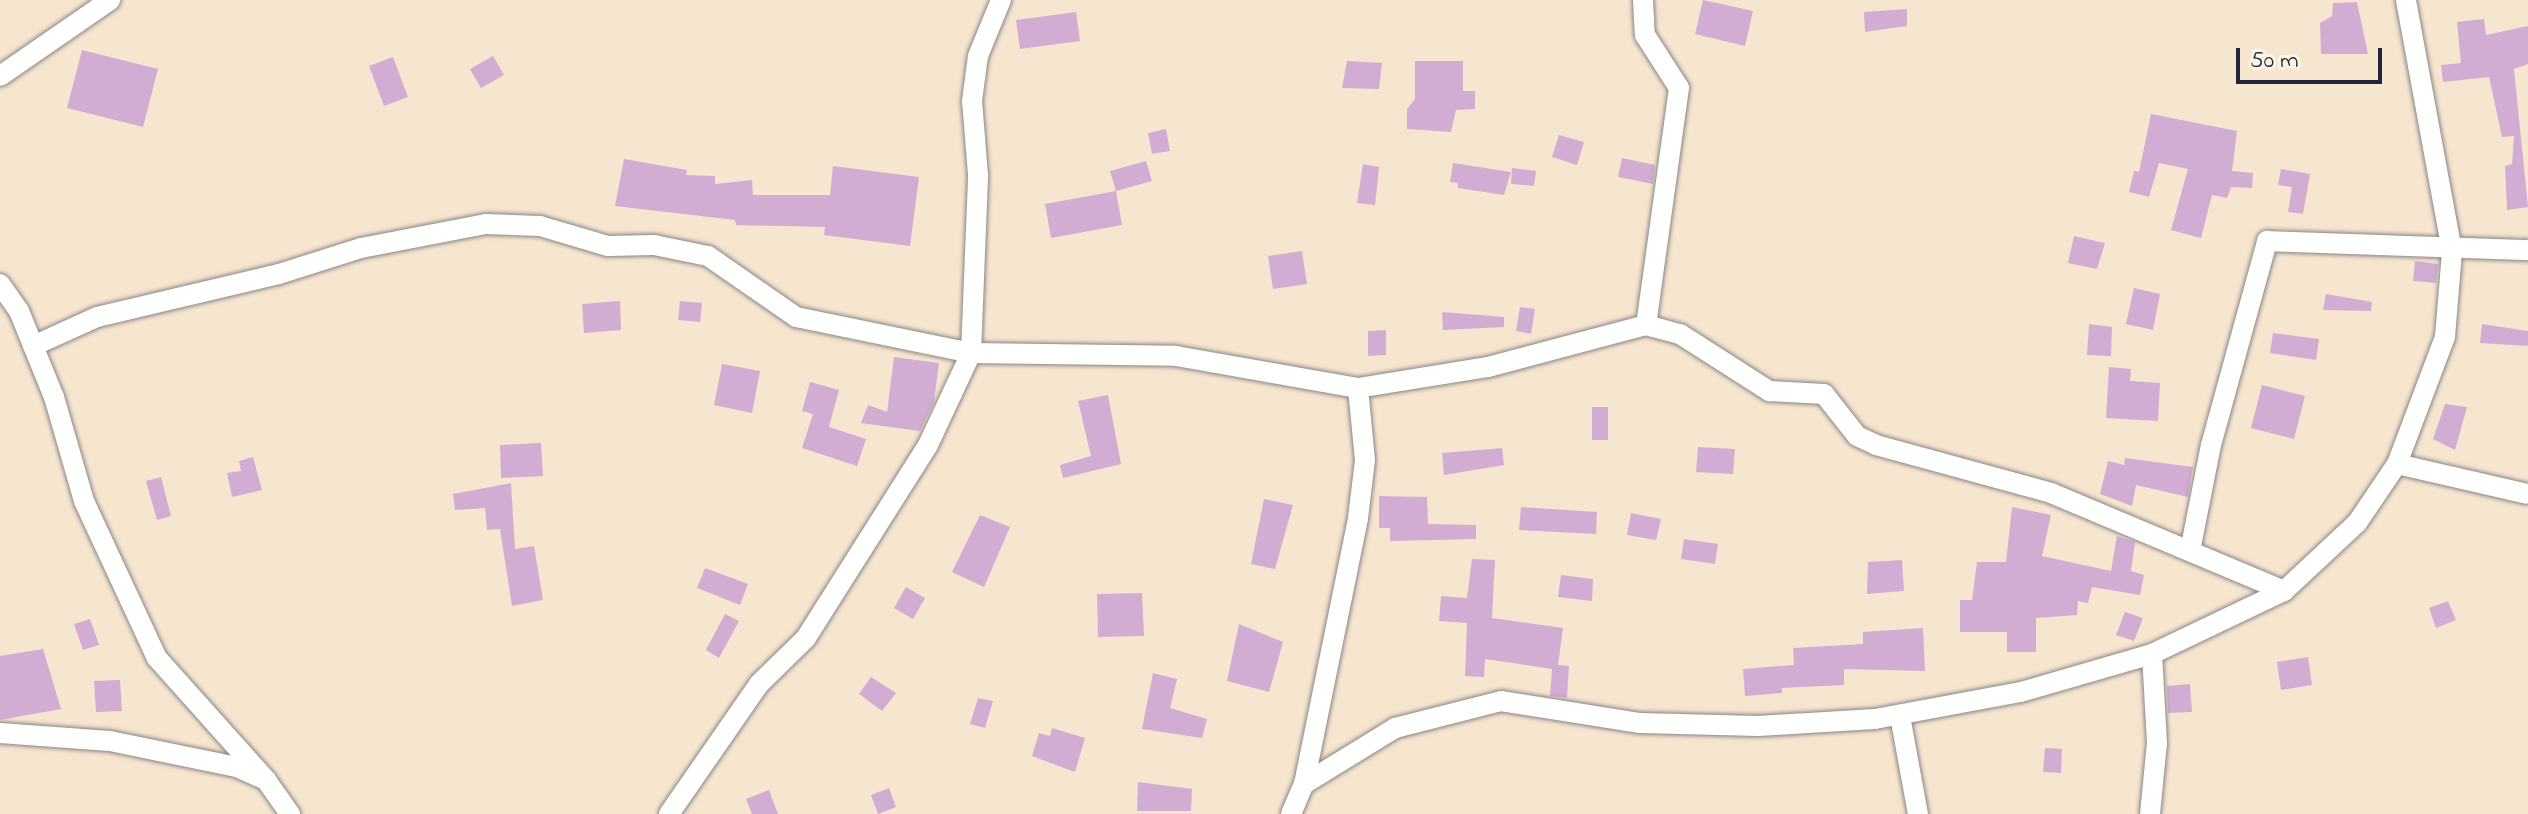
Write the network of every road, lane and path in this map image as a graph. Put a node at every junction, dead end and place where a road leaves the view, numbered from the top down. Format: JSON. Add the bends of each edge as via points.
{"nodes":[{"id":1,"x":110,"y":0,"type":"edge"},
{"id":2,"x":1001,"y":0,"type":"edge"},
{"id":3,"x":1643,"y":0,"type":"edge"},
{"id":4,"x":2406,"y":0,"type":"edge"},
{"id":5,"x":0,"y":76,"type":"edge"},
{"id":6,"x":2528,"y":250,"type":"edge"},
{"id":7,"x":2452,"y":251,"type":"junction"},
{"id":8,"x":0,"y":284,"type":"edge"},
{"id":9,"x":1646,"y":325,"type":"junction"},
{"id":10,"x":33,"y":346,"type":"junction"},
{"id":11,"x":971,"y":353,"type":"junction"},
{"id":12,"x":1358,"y":388,"type":"junction"},
{"id":13,"x":2397,"y":464,"type":"junction"},
{"id":14,"x":2528,"y":494,"type":"edge"},
{"id":15,"x":2190,"y":551,"type":"junction"},
{"id":16,"x":2284,"y":591,"type":"junction"},
{"id":17,"x":2152,"y":654,"type":"junction"},
{"id":18,"x":1900,"y":716,"type":"junction"},
{"id":19,"x":0,"y":733,"type":"edge"},
{"id":20,"x":266,"y":780,"type":"junction"},
{"id":21,"x":1304,"y":784,"type":"junction"},
{"id":22,"x":290,"y":814,"type":"edge"},
{"id":23,"x":669,"y":814,"type":"edge"},
{"id":24,"x":1291,"y":814,"type":"edge"},
{"id":25,"x":1918,"y":814,"type":"edge"},
{"id":26,"x":2150,"y":814,"type":"edge"}],
"edges":[{"from":1,"to":5,"type":"street"},
{"from":2,"to":11,"type":"street","via":[[978,56],[972,101],[978,175]]},
{"from":3,"to":9,"type":"street","via":[[1645,35],[1679,88]]},
{"from":4,"to":7,"type":"street"},
{"from":6,"to":7,"type":"street"},
{"from":7,"to":13,"type":"street","via":[[2445,337]]},
{"from":7,"to":15,"type":"street","via":[[2267,241],[2211,445]]},
{"from":8,"to":10,"type":"street"},
{"from":9,"to":12,"type":"street","via":[[1488,367]]},
{"from":9,"to":15,"type":"street","via":[[1680,334],[1769,391],[1824,394],[1857,436],[1876,445],[2051,493]]},
{"from":10,"to":11,"type":"street","via":[[97,317],[279,274],[361,248],[486,224],[540,226],[608,246],[654,245],[708,256],[796,317]]},
{"from":10,"to":20,"type":"street","via":[[65,428],[84,501],[157,658]]},
{"from":11,"to":12,"type":"street","via":[[1176,356]]},
{"from":11,"to":23,"type":"street","via":[[928,445],[806,638],[759,684]]},
{"from":12,"to":21,"type":"street","via":[[1365,434],[1363,486]]},
{"from":13,"to":14,"type":"street"},
{"from":13,"to":16,"type":"street","via":[[2357,523]]},
{"from":15,"to":16,"type":"street"},
{"from":16,"to":17,"type":"street"},
{"from":17,"to":18,"type":"street","via":[[2063,683]]},
{"from":17,"to":26,"type":"street","via":[[2157,743]]},
{"from":18,"to":21,"type":"street","via":[[1817,725],[1640,723],[1501,701],[1395,728]]},
{"from":18,"to":25,"type":"street"},
{"from":19,"to":20,"type":"street","via":[[146,747],[237,767]]},
{"from":20,"to":22,"type":"street"},
{"from":21,"to":24,"type":"street"}]}
